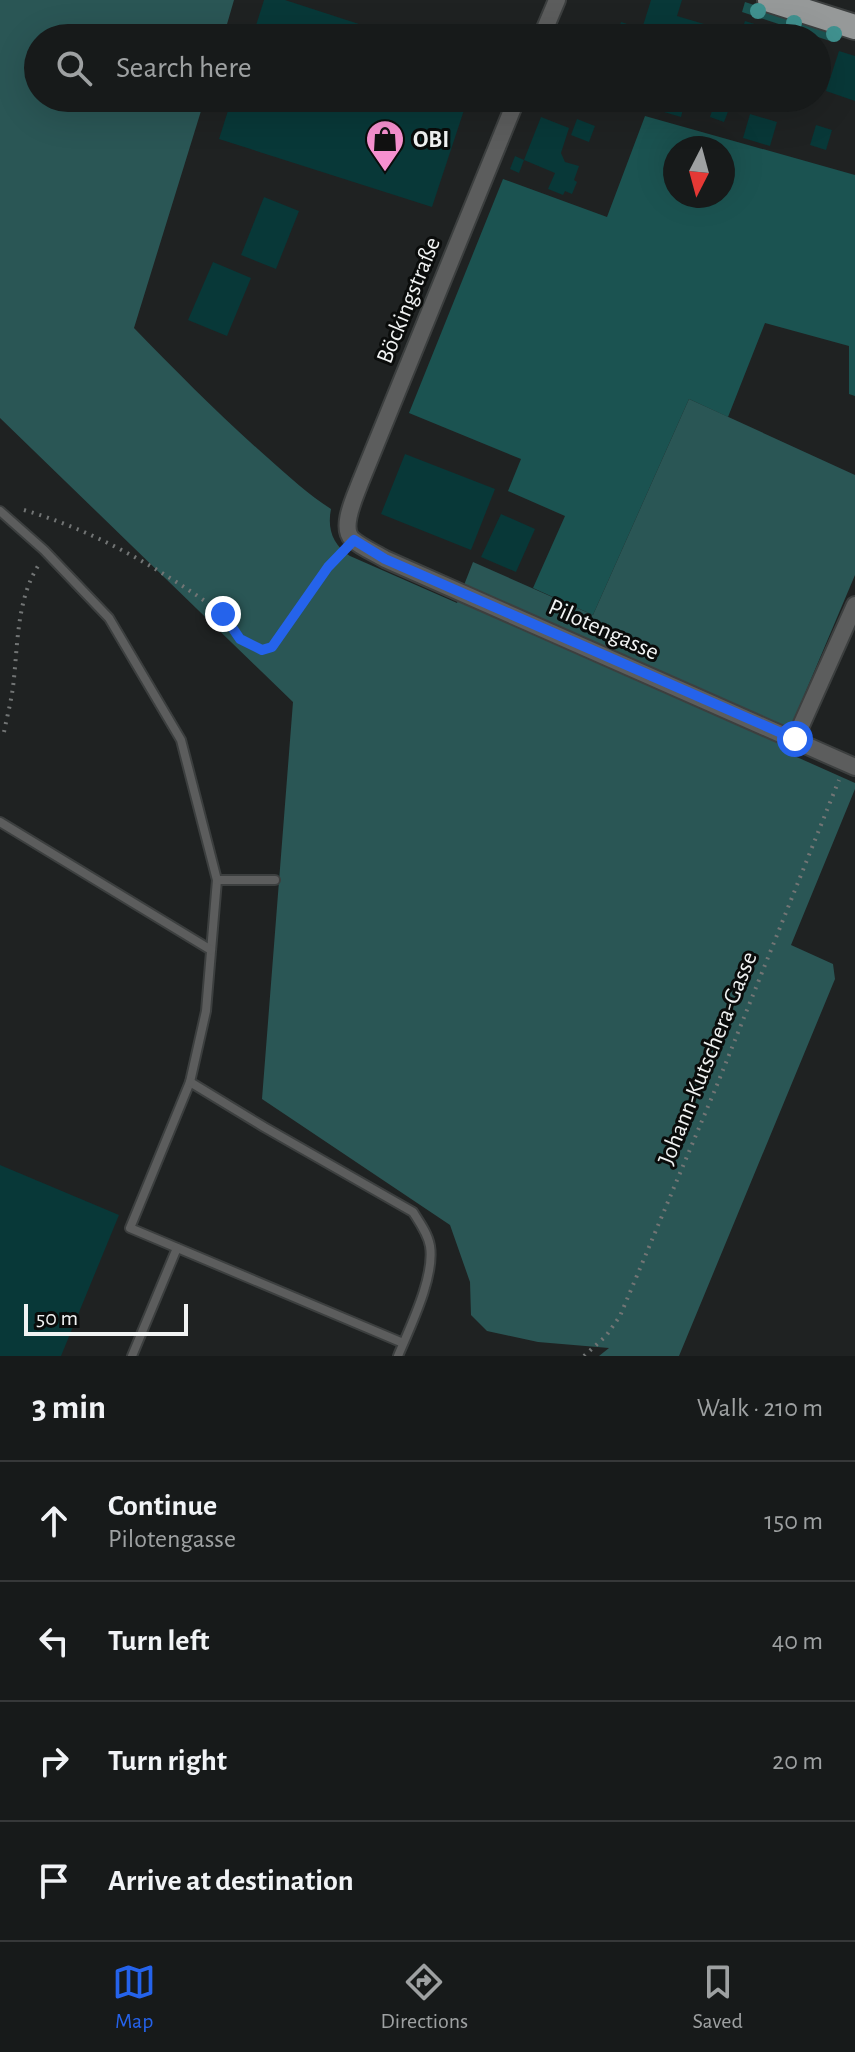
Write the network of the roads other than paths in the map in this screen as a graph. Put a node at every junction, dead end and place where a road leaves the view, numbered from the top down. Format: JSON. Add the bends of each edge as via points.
{"nodes":[{"id":1,"x":557,"y":0,"type":"edge"},
{"id":2,"x":770,"y":0,"type":"edge"},
{"id":3,"x":547,"y":24,"type":"edge"},
{"id":4,"x":855,"y":27,"type":"edge"},
{"id":5,"x":511,"y":112,"type":"edge"},
{"id":6,"x":0,"y":511,"type":"edge"},
{"id":7,"x":354,"y":540,"type":"joint"},
{"id":8,"x":855,"y":605,"type":"edge"},
{"id":9,"x":795,"y":739,"type":"junction"},
{"id":10,"x":850,"y":764,"type":"edge"},
{"id":11,"x":0,"y":822,"type":"edge"},
{"id":12,"x":217,"y":880,"type":"junction"},
{"id":13,"x":275,"y":880,"type":"dead end"},
{"id":14,"x":211,"y":950,"type":"junction"},
{"id":15,"x":190,"y":1082,"type":"junction"},
{"id":16,"x":177,"y":1248,"type":"junction"},
{"id":17,"x":403,"y":1343,"type":"junction"},
{"id":18,"x":132,"y":1356,"type":"edge"},
{"id":19,"x":398,"y":1356,"type":"edge"}],
"edges":[{"from":1,"to":3,"type":"street"},
{"from":2,"to":4,"type":"main road"},
{"from":5,"to":7,"type":"street","name":"Böckingstraße","via":[[360,483],[347,522]]},
{"from":6,"to":12,"type":"lane","via":[[109,618],[181,740]]},
{"from":7,"to":9,"type":"street","name":"Pilotengasse","via":[[385,559]]},
{"from":8,"to":9,"type":"street"},
{"from":9,"to":10,"type":"street","name":"Pilotengasse"},
{"from":11,"to":14,"type":"lane"},
{"from":12,"to":13,"type":"lane"},
{"from":12,"to":14,"type":"lane"},
{"from":14,"to":15,"type":"lane","via":[[206,1011]]},
{"from":15,"to":16,"type":"lane","via":[[130,1228]]},
{"from":15,"to":17,"type":"lane","via":[[413,1212],[430,1246],[429,1276]]},
{"from":16,"to":17,"type":"lane"},
{"from":16,"to":18,"type":"lane"},
{"from":17,"to":19,"type":"lane"}]}
